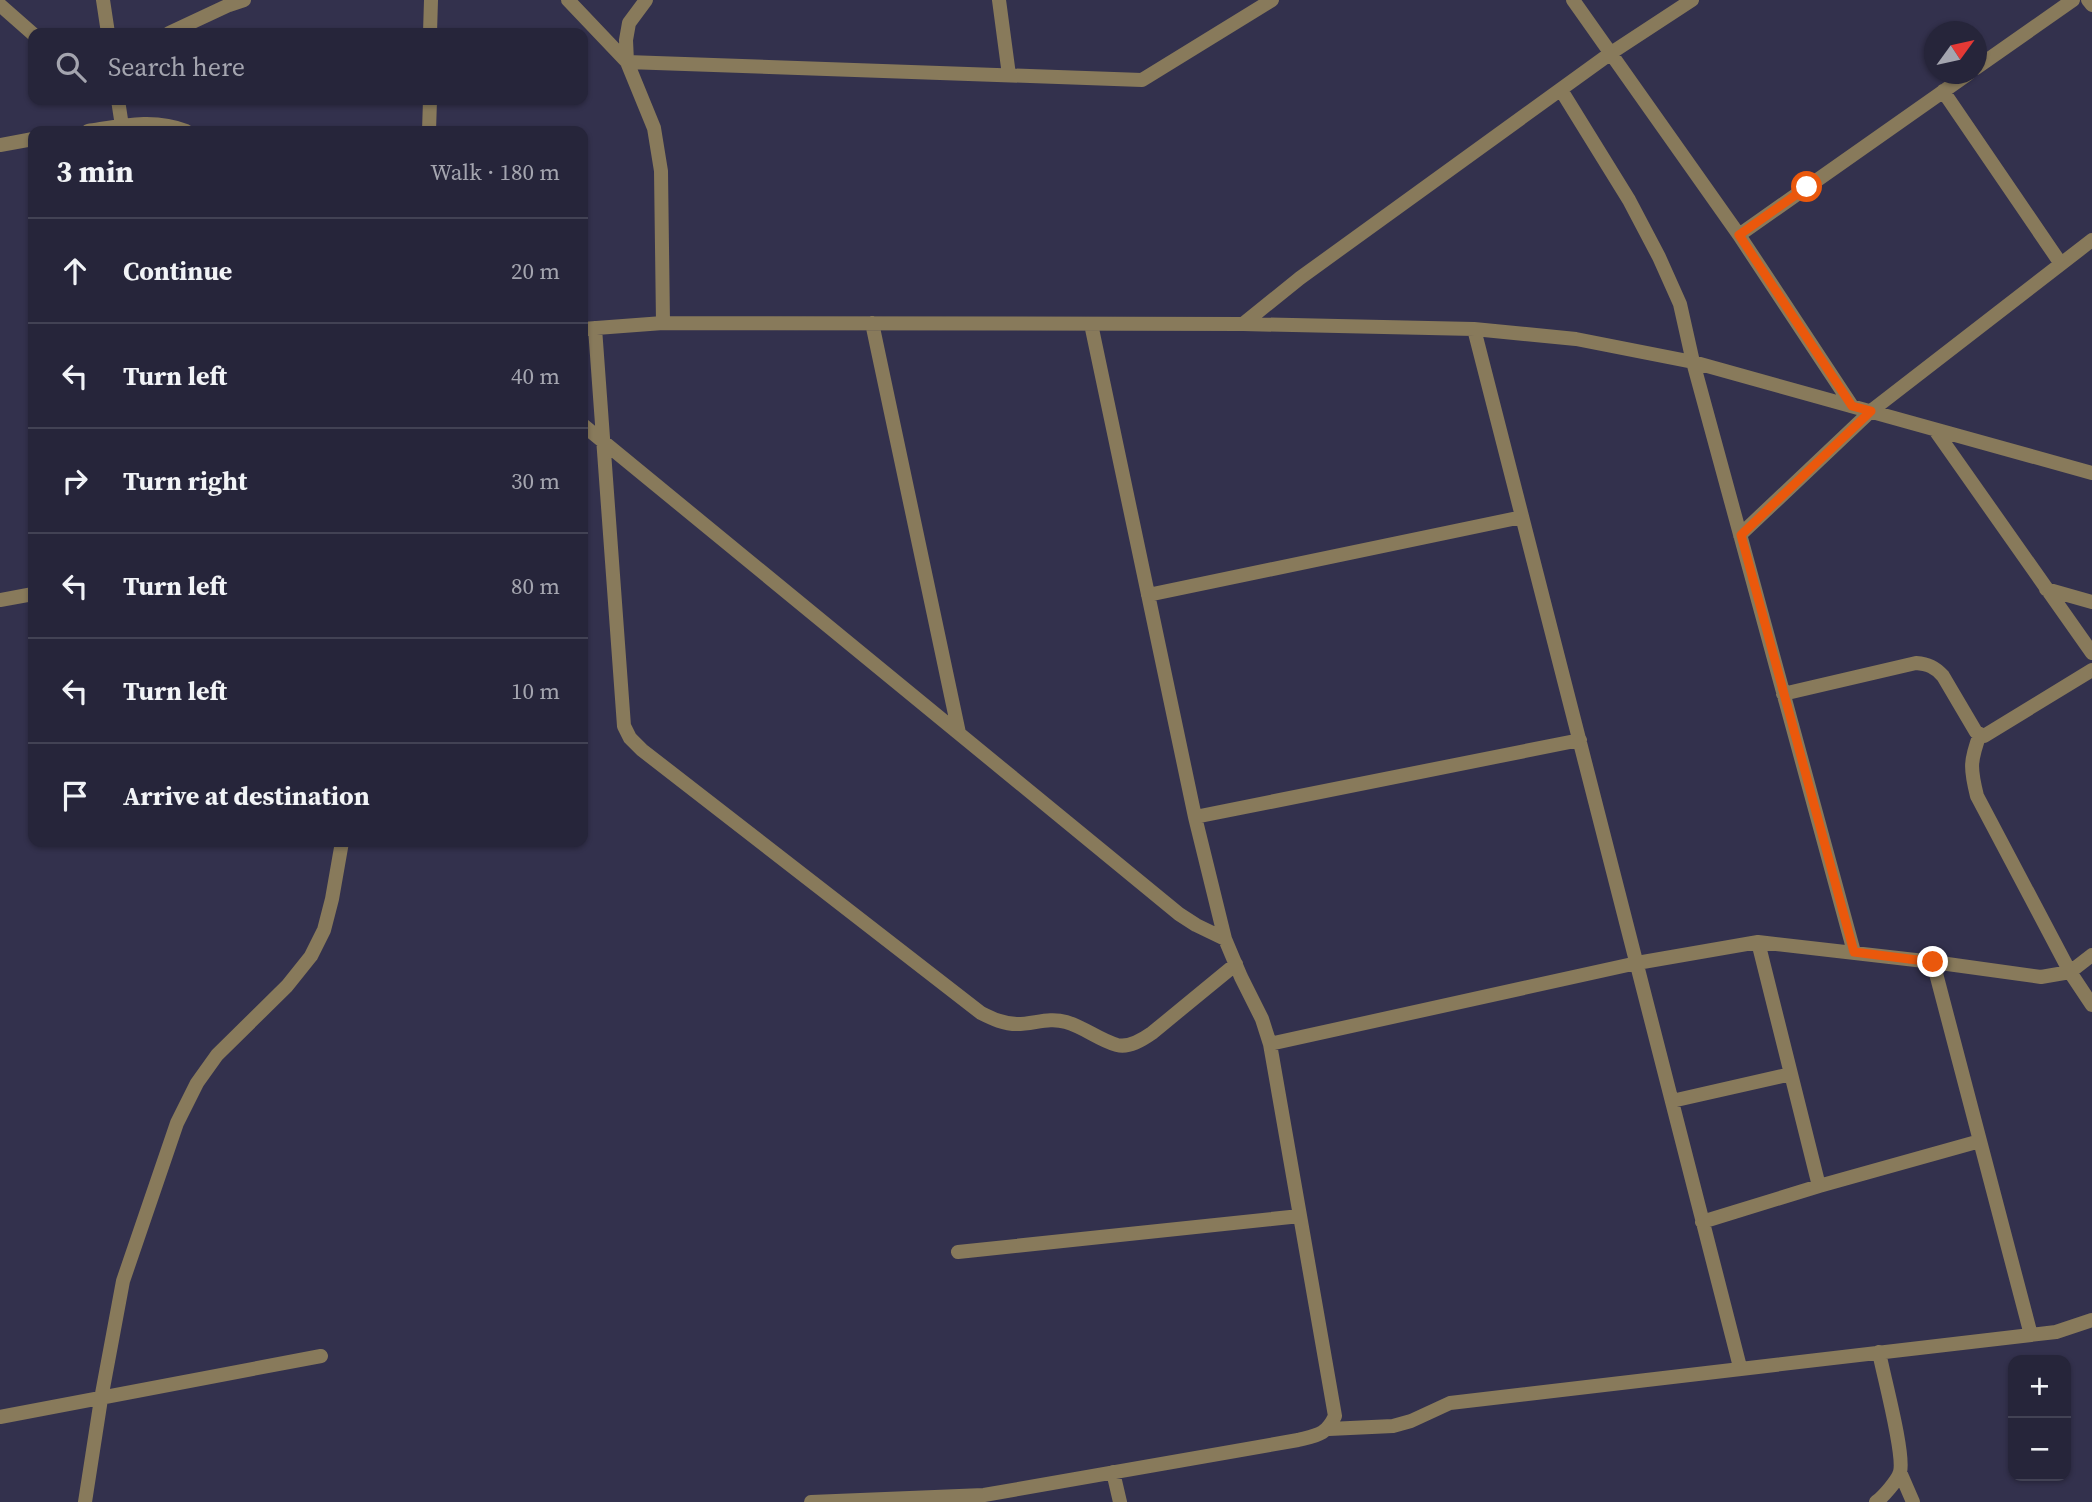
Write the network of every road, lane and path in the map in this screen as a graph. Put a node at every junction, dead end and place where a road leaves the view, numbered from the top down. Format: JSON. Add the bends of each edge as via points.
{"nodes":[{"id":1,"x":103,"y":0,"type":"edge"},
{"id":2,"x":244,"y":0,"type":"edge"},
{"id":3,"x":431,"y":0,"type":"edge"},
{"id":4,"x":568,"y":0,"type":"edge"},
{"id":5,"x":646,"y":0,"type":"edge"},
{"id":6,"x":999,"y":0,"type":"edge"},
{"id":7,"x":1272,"y":0,"type":"edge"},
{"id":8,"x":1573,"y":0,"type":"edge"},
{"id":9,"x":1692,"y":0,"type":"edge"},
{"id":10,"x":2073,"y":0,"type":"edge"},
{"id":11,"x":2088,"y":0,"type":"edge"},
{"id":12,"x":0,"y":5,"type":"edge"},
{"id":13,"x":2092,"y":5,"type":"edge"},
{"id":14,"x":107,"y":28,"type":"edge"},
{"id":15,"x":180,"y":28,"type":"edge"},
{"id":16,"x":430,"y":28,"type":"edge"},
{"id":17,"x":28,"y":30,"type":"edge"},
{"id":18,"x":1611,"y":53,"type":"junction"},
{"id":19,"x":1987,"y":60,"type":"edge"},
{"id":20,"x":627,"y":62,"type":"junction"},
{"id":21,"x":1009,"y":75,"type":"junction"},
{"id":22,"x":1953,"y":84,"type":"edge"},
{"id":23,"x":1561,"y":90,"type":"junction"},
{"id":24,"x":1943,"y":91,"type":"junction"},
{"id":25,"x":119,"y":105,"type":"edge"},
{"id":26,"x":430,"y":105,"type":"edge"},
{"id":27,"x":122,"y":126,"type":"joint"},
{"id":28,"x":168,"y":126,"type":"edge"},
{"id":29,"x":429,"y":126,"type":"edge"},
{"id":30,"x":28,"y":140,"type":"edge"},
{"id":31,"x":0,"y":145,"type":"edge"},
{"id":32,"x":1739,"y":235,"type":"junction"},
{"id":33,"x":2092,"y":240,"type":"edge"},
{"id":34,"x":2061,"y":264,"type":"junction"},
{"id":35,"x":663,"y":323,"type":"junction"},
{"id":36,"x":872,"y":323,"type":"junction"},
{"id":37,"x":1091,"y":324,"type":"junction"},
{"id":38,"x":1243,"y":324,"type":"junction"},
{"id":39,"x":589,"y":328,"type":"edge"},
{"id":40,"x":1474,"y":329,"type":"junction"},
{"id":41,"x":1693,"y":362,"type":"junction"},
{"id":42,"x":1852,"y":406,"type":"junction"},
{"id":43,"x":1871,"y":411,"type":"junction"},
{"id":44,"x":588,"y":429,"type":"edge"},
{"id":45,"x":1936,"y":430,"type":"junction"},
{"id":46,"x":602,"y":440,"type":"junction"},
{"id":47,"x":2092,"y":473,"type":"edge"},
{"id":48,"x":1522,"y":517,"type":"junction"},
{"id":49,"x":1741,"y":535,"type":"junction"},
{"id":50,"x":2046,"y":589,"type":"junction"},
{"id":51,"x":28,"y":595,"type":"edge"},
{"id":52,"x":1148,"y":595,"type":"junction"},
{"id":53,"x":0,"y":600,"type":"edge"},
{"id":54,"x":2092,"y":602,"type":"edge"},
{"id":55,"x":2092,"y":653,"type":"edge"},
{"id":56,"x":2092,"y":670,"type":"edge"},
{"id":57,"x":1783,"y":694,"type":"junction"},
{"id":58,"x":959,"y":733,"type":"junction"},
{"id":59,"x":1980,"y":734,"type":"junction"},
{"id":60,"x":1580,"y":740,"type":"junction"},
{"id":61,"x":1195,"y":817,"type":"junction"},
{"id":62,"x":341,"y":847,"type":"edge"},
{"id":63,"x":1225,"y":939,"type":"junction"},
{"id":64,"x":1758,"y":942,"type":"junction"},
{"id":65,"x":1854,"y":952,"type":"junction"},
{"id":66,"x":2092,"y":955,"type":"edge"},
{"id":67,"x":1933,"y":962,"type":"junction"},
{"id":68,"x":1637,"y":963,"type":"junction"},
{"id":69,"x":1236,"y":964,"type":"junction"},
{"id":70,"x":2070,"y":972,"type":"junction"},
{"id":71,"x":2092,"y":1006,"type":"edge"},
{"id":72,"x":1270,"y":1044,"type":"junction"},
{"id":73,"x":1791,"y":1074,"type":"junction"},
{"id":74,"x":1672,"y":1101,"type":"junction"},
{"id":75,"x":1980,"y":1140,"type":"junction"},
{"id":76,"x":1819,"y":1186,"type":"junction"},
{"id":77,"x":1300,"y":1216,"type":"junction"},
{"id":78,"x":1702,"y":1222,"type":"junction"},
{"id":79,"x":958,"y":1252,"type":"dead end"},
{"id":80,"x":2092,"y":1320,"type":"edge"},
{"id":81,"x":2031,"y":1335,"type":"junction"},
{"id":82,"x":1879,"y":1352,"type":"junction"},
{"id":83,"x":321,"y":1356,"type":"dead end"},
{"id":84,"x":1740,"y":1367,"type":"junction"},
{"id":85,"x":101,"y":1399,"type":"junction"},
{"id":86,"x":0,"y":1417,"type":"edge"},
{"id":87,"x":1329,"y":1429,"type":"junction"},
{"id":88,"x":1112,"y":1472,"type":"junction"},
{"id":89,"x":1900,"y":1472,"type":"junction"},
{"id":90,"x":85,"y":1502,"type":"edge"},
{"id":91,"x":811,"y":1502,"type":"edge"},
{"id":92,"x":1120,"y":1502,"type":"edge"},
{"id":93,"x":1876,"y":1502,"type":"edge"},
{"id":94,"x":1913,"y":1502,"type":"edge"}],
"edges":[{"from":1,"to":14,"type":"street"},
{"from":2,"to":15,"type":"street"},
{"from":3,"to":16,"type":"street"},
{"from":4,"to":20,"type":"street"},
{"from":5,"to":20,"type":"street","via":[[629,23]]},
{"from":6,"to":21,"type":"street"},
{"from":7,"to":21,"type":"street","via":[[1142,80]]},
{"from":8,"to":18,"type":"street"},
{"from":9,"to":18,"type":"street"},
{"from":10,"to":19,"type":"street"},
{"from":11,"to":13,"type":"street"},
{"from":12,"to":17,"type":"street"},
{"from":18,"to":23,"type":"street"},
{"from":18,"to":32,"type":"street"},
{"from":20,"to":21,"type":"street"},
{"from":20,"to":35,"type":"street","via":[[654,128],[662,171]]},
{"from":22,"to":24,"type":"street"},
{"from":23,"to":38,"type":"street"},
{"from":23,"to":41,"type":"street","via":[[1659,257],[1680,304]]},
{"from":24,"to":32,"type":"street"},
{"from":24,"to":34,"type":"street"},
{"from":25,"to":27,"type":"street"},
{"from":26,"to":29,"type":"street"},
{"from":27,"to":28,"type":"street"},
{"from":30,"to":31,"type":"street"},
{"from":32,"to":42,"type":"street"},
{"from":33,"to":34,"type":"street"},
{"from":34,"to":43,"type":"street"},
{"from":35,"to":36,"type":"street"},
{"from":35,"to":39,"type":"street"},
{"from":36,"to":37,"type":"street"},
{"from":36,"to":58,"type":"street"},
{"from":37,"to":38,"type":"street"},
{"from":37,"to":52,"type":"street"},
{"from":38,"to":40,"type":"street"},
{"from":39,"to":46,"type":"street"},
{"from":40,"to":41,"type":"street","via":[[1576,339]]},
{"from":40,"to":48,"type":"street"},
{"from":41,"to":42,"type":"street"},
{"from":41,"to":49,"type":"street"},
{"from":42,"to":43,"type":"street"},
{"from":43,"to":45,"type":"street"},
{"from":43,"to":49,"type":"street"},
{"from":44,"to":46,"type":"street"},
{"from":45,"to":47,"type":"street"},
{"from":45,"to":50,"type":"street"},
{"from":46,"to":58,"type":"street"},
{"from":46,"to":69,"type":"street","via":[[624,726],[642,750],[981,1013],[1003,1023],[1065,1022],[1118,1045],[1129,1045],[1152,1033]]},
{"from":48,"to":52,"type":"street"},
{"from":48,"to":60,"type":"street"},
{"from":49,"to":57,"type":"street"},
{"from":50,"to":54,"type":"street"},
{"from":50,"to":55,"type":"street"},
{"from":51,"to":53,"type":"street"},
{"from":52,"to":61,"type":"street"},
{"from":56,"to":59,"type":"street","via":[[1984,736]]},
{"from":57,"to":59,"type":"street","via":[[1927,664],[1943,676]]},
{"from":57,"to":65,"type":"street"},
{"from":58,"to":63,"type":"street","via":[[1179,914]]},
{"from":59,"to":70,"type":"street","via":[[1971,758],[1977,796]]},
{"from":60,"to":61,"type":"street"},
{"from":60,"to":68,"type":"street"},
{"from":61,"to":63,"type":"street"},
{"from":62,"to":85,"type":"street","via":[[324,930],[311,956],[217,1055],[177,1124],[123,1281]]},
{"from":63,"to":69,"type":"street"},
{"from":64,"to":65,"type":"street"},
{"from":64,"to":68,"type":"street"},
{"from":64,"to":73,"type":"street"},
{"from":65,"to":67,"type":"street"},
{"from":66,"to":70,"type":"street"},
{"from":67,"to":70,"type":"street","via":[[2041,977]]},
{"from":67,"to":75,"type":"street"},
{"from":68,"to":72,"type":"street"},
{"from":68,"to":74,"type":"street"},
{"from":69,"to":72,"type":"street"},
{"from":70,"to":71,"type":"street"},
{"from":72,"to":77,"type":"street"},
{"from":73,"to":74,"type":"street"},
{"from":73,"to":76,"type":"street"},
{"from":74,"to":78,"type":"street"},
{"from":75,"to":76,"type":"street"},
{"from":75,"to":81,"type":"street"},
{"from":76,"to":78,"type":"street"},
{"from":77,"to":79,"type":"street"},
{"from":77,"to":87,"type":"street","via":[[1335,1416]]},
{"from":78,"to":84,"type":"street"},
{"from":80,"to":81,"type":"street"},
{"from":81,"to":82,"type":"street"},
{"from":82,"to":84,"type":"street"},
{"from":82,"to":89,"type":"street"},
{"from":83,"to":85,"type":"street"},
{"from":84,"to":87,"type":"street","via":[[1450,1403],[1393,1426]]},
{"from":85,"to":86,"type":"street"},
{"from":85,"to":90,"type":"street"},
{"from":87,"to":88,"type":"street","via":[[1298,1440]]},
{"from":88,"to":91,"type":"street","via":[[984,1495]]},
{"from":88,"to":92,"type":"street"},
{"from":89,"to":93,"type":"street"},
{"from":89,"to":94,"type":"street"}]}
